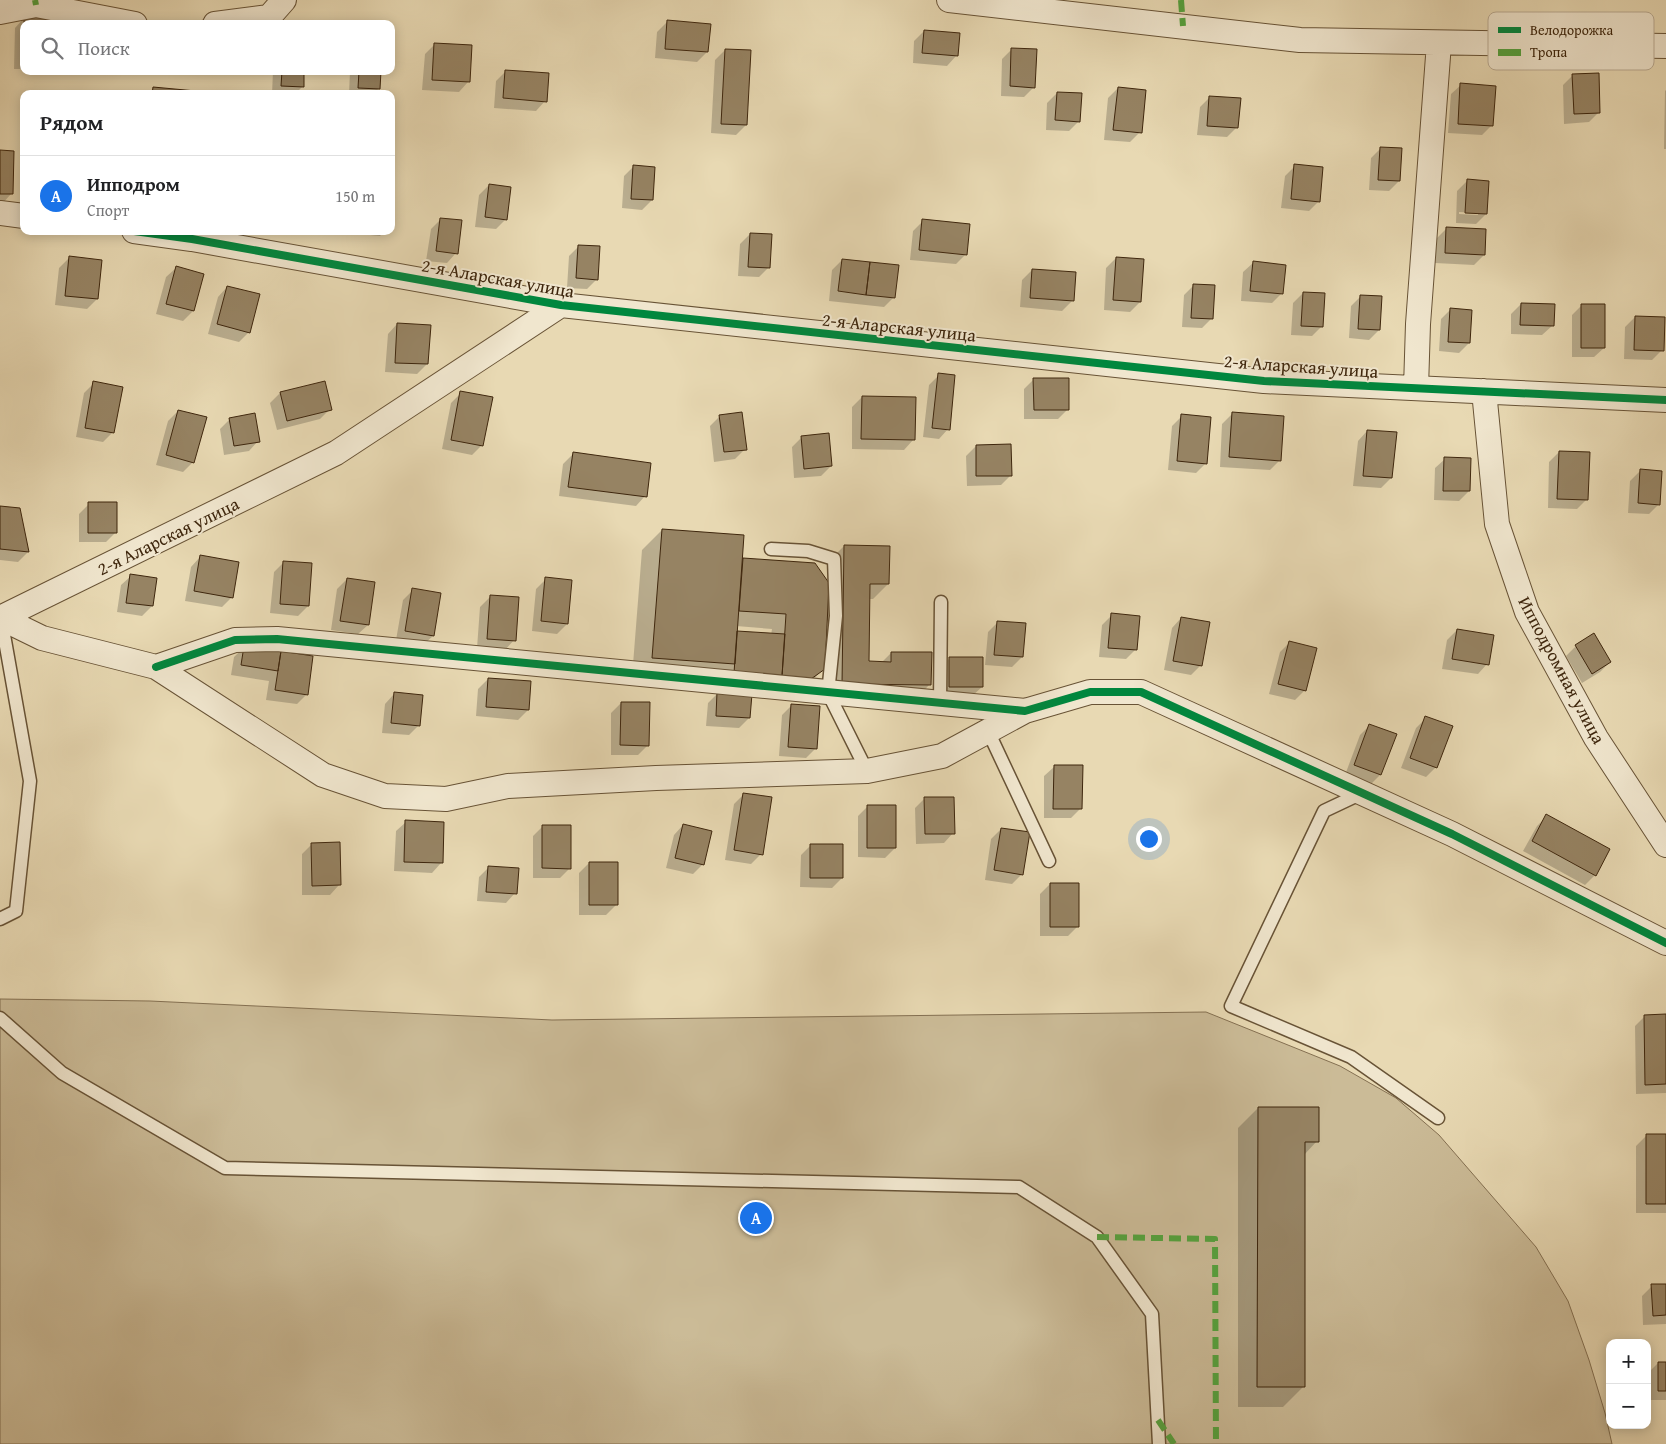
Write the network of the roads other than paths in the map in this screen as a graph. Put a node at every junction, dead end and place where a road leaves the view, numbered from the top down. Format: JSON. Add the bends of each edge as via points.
{"nodes":[{"id":1,"x":284,"y":0,"type":"edge"},
{"id":2,"x":949,"y":0,"type":"edge"},
{"id":3,"x":0,"y":12,"type":"edge"},
{"id":4,"x":114,"y":20,"type":"edge"},
{"id":5,"x":246,"y":20,"type":"edge"},
{"id":6,"x":1439,"y":43,"type":"junction"},
{"id":7,"x":1488,"y":44,"type":"edge"},
{"id":8,"x":0,"y":214,"type":"edge"},
{"id":9,"x":20,"y":216,"type":"edge"},
{"id":10,"x":163,"y":235,"type":"edge"},
{"id":11,"x":561,"y":305,"type":"junction"},
{"id":12,"x":1416,"y":388,"type":"junction"},
{"id":13,"x":1484,"y":391,"type":"junction"},
{"id":14,"x":1666,"y":400,"type":"edge"},
{"id":15,"x":770,"y":548,"type":"dead end"},
{"id":16,"x":941,"y":602,"type":"dead end"},
{"id":17,"x":0,"y":618,"type":"edge"},
{"id":18,"x":156,"y":667,"type":"junction"},
{"id":19,"x":828,"y":693,"type":"junction"},
{"id":20,"x":940,"y":703,"type":"junction"},
{"id":21,"x":1025,"y":711,"type":"junction"},
{"id":22,"x":988,"y":731,"type":"junction"},
{"id":23,"x":867,"y":771,"type":"junction"},
{"id":24,"x":1362,"y":793,"type":"junction"},
{"id":25,"x":1666,"y":845,"type":"edge"},
{"id":26,"x":1049,"y":861,"type":"dead end"},
{"id":27,"x":0,"y":919,"type":"edge"},
{"id":28,"x":1666,"y":943,"type":"edge"},
{"id":29,"x":0,"y":1018,"type":"edge"},
{"id":30,"x":1438,"y":1118,"type":"dead end"},
{"id":31,"x":1159,"y":1444,"type":"edge"}],
"edges":[{"from":1,"to":5,"type":"street","via":[[269,17]]},
{"from":2,"to":6,"type":"street","via":[[1300,40]]},
{"from":3,"to":4,"type":"street","via":[[36,5]]},
{"from":6,"to":7,"type":"street"},
{"from":6,"to":12,"type":"street"},
{"from":8,"to":9,"type":"street"},
{"from":10,"to":11,"type":"street","name":"2-я Аларская улица"},
{"from":11,"to":12,"type":"street","name":"2-я Аларская улица","via":[[1264,381]]},
{"from":11,"to":17,"type":"street","name":"2-я Аларская улица","via":[[336,453]]},
{"from":12,"to":13,"type":"street","name":"2-я Аларская улица"},
{"from":13,"to":14,"type":"street","name":"2-я Аларская улица"},
{"from":13,"to":25,"type":"street","name":"Ипподромная улица","via":[[1497,524],[1527,612],[1596,738]]},
{"from":15,"to":19,"type":"lane","via":[[808,551],[834,559],[836,616]]},
{"from":16,"to":20,"type":"lane"},
{"from":17,"to":18,"type":"street","via":[[42,638]]},
{"from":17,"to":27,"type":"lane","via":[[30,781],[16,911]]},
{"from":18,"to":19,"type":"street","via":[[235,640],[277,639]]},
{"from":18,"to":23,"type":"street","via":[[323,775],[385,796],[446,799],[508,786]]},
{"from":19,"to":20,"type":"street"},
{"from":19,"to":23,"type":"lane"},
{"from":20,"to":21,"type":"street"},
{"from":21,"to":22,"type":"street"},
{"from":21,"to":24,"type":"street","via":[[1090,692],[1141,692]]},
{"from":22,"to":23,"type":"street","via":[[942,756]]},
{"from":22,"to":26,"type":"lane"},
{"from":24,"to":28,"type":"street","via":[[1452,834]]},
{"from":24,"to":30,"type":"lane","via":[[1324,811],[1231,1006],[1351,1057]]},
{"from":29,"to":31,"type":"lane","via":[[62,1073],[225,1168],[1019,1187],[1097,1237],[1152,1314]]}]}
